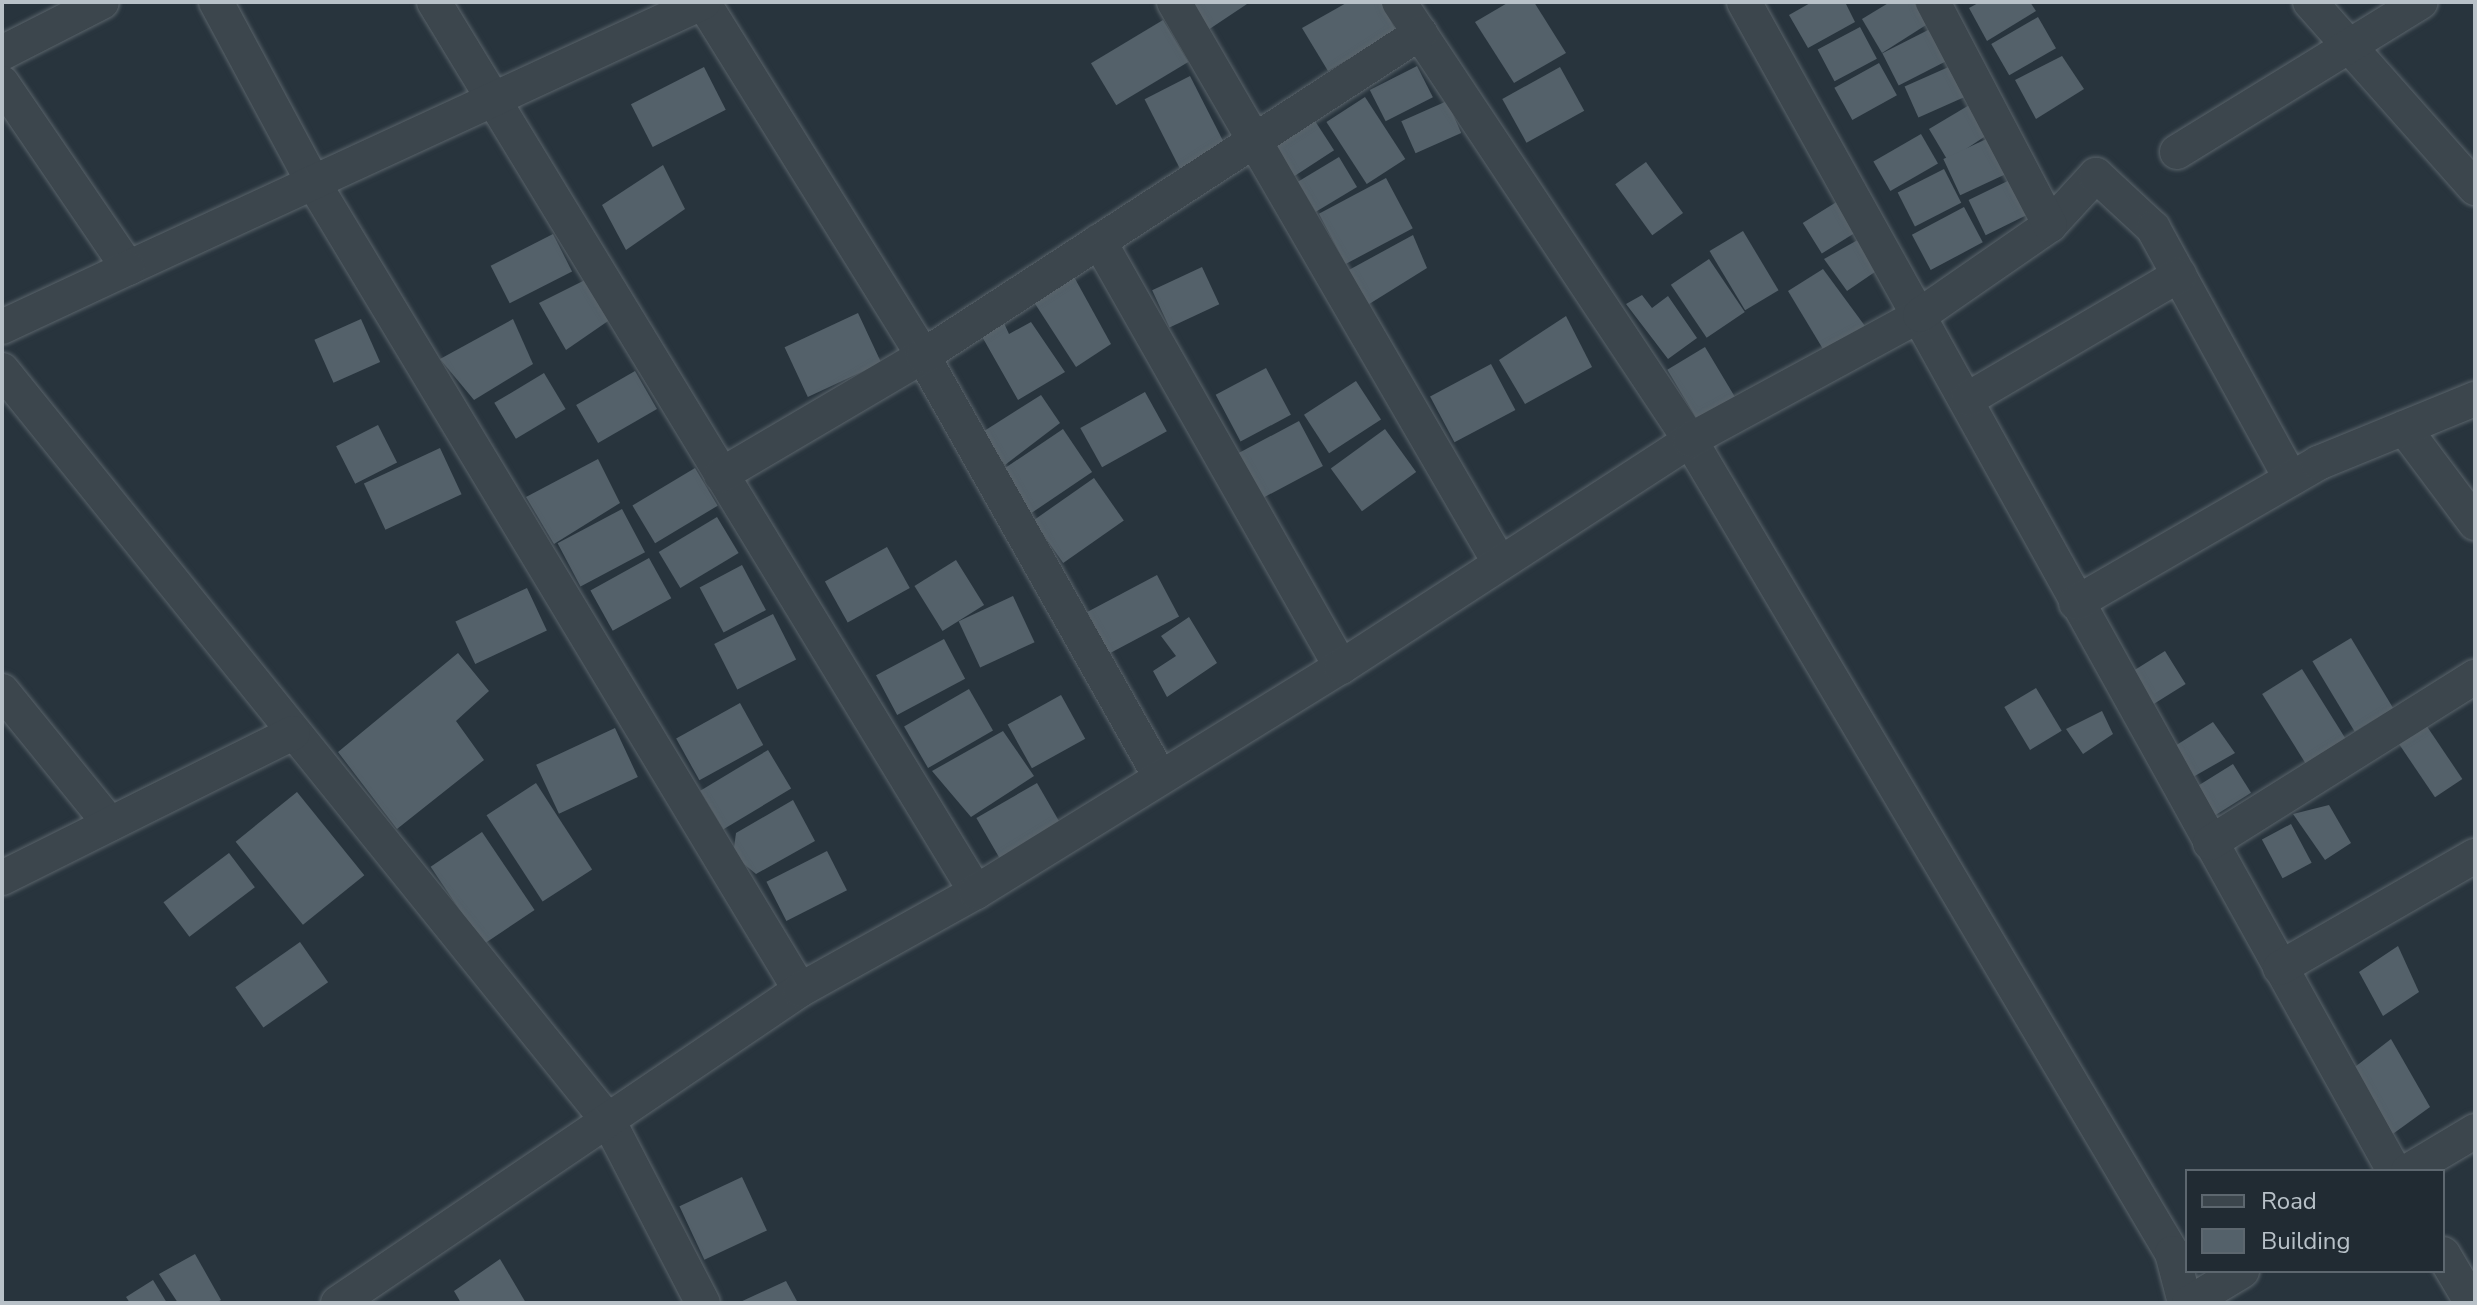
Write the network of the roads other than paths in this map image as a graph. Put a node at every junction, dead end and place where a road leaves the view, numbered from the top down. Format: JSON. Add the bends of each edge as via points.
{"nodes":[{"id":1,"x":102,"y":2,"type":"edge"},
{"id":2,"x":216,"y":2,"type":"edge"},
{"id":3,"x":434,"y":2,"type":"edge"},
{"id":4,"x":704,"y":2,"type":"edge"},
{"id":5,"x":1174,"y":2,"type":"edge"},
{"id":6,"x":1399,"y":2,"type":"edge"},
{"id":7,"x":1744,"y":2,"type":"edge"},
{"id":8,"x":1933,"y":2,"type":"edge"},
{"id":9,"x":2310,"y":2,"type":"edge"},
{"id":10,"x":2421,"y":2,"type":"edge"},
{"id":11,"x":1420,"y":33,"type":"junction"},
{"id":12,"x":2349,"y":46,"type":"junction"},
{"id":13,"x":2,"y":53,"type":"edge"},
{"id":14,"x":2,"y":83,"type":"edge"},
{"id":15,"x":492,"y":96,"type":"junction"},
{"id":16,"x":1255,"y":139,"type":"junction"},
{"id":17,"x":2177,"y":152,"type":"dead end"},
{"id":18,"x":313,"y":182,"type":"junction"},
{"id":19,"x":2475,"y":188,"type":"edge"},
{"id":20,"x":2050,"y":225,"type":"junction"},
{"id":21,"x":1099,"y":241,"type":"junction"},
{"id":22,"x":128,"y":268,"type":"junction"},
{"id":23,"x":2179,"y":275,"type":"junction"},
{"id":24,"x":1920,"y":315,"type":"junction"},
{"id":25,"x":2,"y":327,"type":"edge"},
{"id":26,"x":923,"y":356,"type":"junction"},
{"id":27,"x":2,"y":370,"type":"edge"},
{"id":28,"x":1968,"y":399,"type":"junction"},
{"id":29,"x":2475,"y":399,"type":"edge"},
{"id":30,"x":2404,"y":428,"type":"junction"},
{"id":31,"x":1690,"y":440,"type":"junction"},
{"id":32,"x":721,"y":475,"type":"junction"},
{"id":33,"x":2291,"y":479,"type":"junction"},
{"id":34,"x":2475,"y":523,"type":"edge"},
{"id":35,"x":1499,"y":562,"type":"junction"},
{"id":36,"x":2076,"y":603,"type":"junction"},
{"id":37,"x":1341,"y":667,"type":"junction"},
{"id":38,"x":2475,"y":677,"type":"edge"},
{"id":39,"x":2,"y":691,"type":"edge"},
{"id":40,"x":293,"y":733,"type":"junction"},
{"id":41,"x":1160,"y":776,"type":"junction"},
{"id":42,"x":110,"y":824,"type":"junction"},
{"id":43,"x":2210,"y":843,"type":"junction"},
{"id":44,"x":2475,"y":856,"type":"edge"},
{"id":45,"x":2,"y":878,"type":"edge"},
{"id":46,"x":976,"y":892,"type":"junction"},
{"id":47,"x":2280,"y":968,"type":"junction"},
{"id":48,"x":800,"y":990,"type":"junction"},
{"id":49,"x":609,"y":1122,"type":"junction"},
{"id":50,"x":2475,"y":1131,"type":"edge"},
{"id":51,"x":2393,"y":1169,"type":"edge"},
{"id":52,"x":2411,"y":1169,"type":"edge"},
{"id":53,"x":2445,"y":1257,"type":"edge"},
{"id":54,"x":2239,"y":1273,"type":"edge"},
{"id":55,"x":338,"y":1303,"type":"edge"},
{"id":56,"x":703,"y":1303,"type":"edge"},
{"id":57,"x":2187,"y":1303,"type":"edge"},
{"id":58,"x":2472,"y":1303,"type":"edge"}],
"edges":[{"from":1,"to":13,"type":"street"},
{"from":2,"to":18,"type":"street"},
{"from":3,"to":15,"type":"street"},
{"from":4,"to":15,"type":"street"},
{"from":4,"to":26,"type":"street"},
{"from":5,"to":16,"type":"street"},
{"from":6,"to":11,"type":"street"},
{"from":7,"to":24,"type":"street"},
{"from":8,"to":20,"type":"street"},
{"from":9,"to":12,"type":"street"},
{"from":10,"to":12,"type":"street"},
{"from":11,"to":16,"type":"street"},
{"from":11,"to":31,"type":"street"},
{"from":12,"to":17,"type":"street"},
{"from":12,"to":19,"type":"street"},
{"from":14,"to":22,"type":"street"},
{"from":15,"to":18,"type":"street"},
{"from":15,"to":32,"type":"street"},
{"from":16,"to":21,"type":"street"},
{"from":16,"to":35,"type":"street"},
{"from":18,"to":22,"type":"street"},
{"from":18,"to":48,"type":"street"},
{"from":20,"to":23,"type":"street","via":[[2096,175],[2153,228]]},
{"from":20,"to":24,"type":"street"},
{"from":21,"to":26,"type":"street"},
{"from":21,"to":37,"type":"street"},
{"from":22,"to":25,"type":"street"},
{"from":23,"to":28,"type":"street"},
{"from":23,"to":33,"type":"street"},
{"from":24,"to":28,"type":"street"},
{"from":24,"to":31,"type":"street"},
{"from":26,"to":32,"type":"street"},
{"from":26,"to":41,"type":"street"},
{"from":27,"to":40,"type":"street"},
{"from":28,"to":36,"type":"street"},
{"from":29,"to":30,"type":"street"},
{"from":30,"to":33,"type":"street"},
{"from":30,"to":34,"type":"street"},
{"from":31,"to":35,"type":"street"},
{"from":31,"to":57,"type":"street","via":[[2172,1253]]},
{"from":32,"to":46,"type":"street"},
{"from":33,"to":36,"type":"street"},
{"from":35,"to":37,"type":"street"},
{"from":36,"to":43,"type":"street"},
{"from":37,"to":41,"type":"street"},
{"from":38,"to":43,"type":"street"},
{"from":39,"to":42,"type":"street"},
{"from":40,"to":42,"type":"street"},
{"from":40,"to":49,"type":"street"},
{"from":41,"to":46,"type":"street"},
{"from":42,"to":45,"type":"street"},
{"from":43,"to":47,"type":"street"},
{"from":44,"to":47,"type":"street"},
{"from":46,"to":48,"type":"street"},
{"from":47,"to":51,"type":"street"},
{"from":48,"to":49,"type":"street"},
{"from":49,"to":55,"type":"street"},
{"from":49,"to":56,"type":"street"},
{"from":50,"to":52,"type":"street"},
{"from":53,"to":58,"type":"street"},
{"from":54,"to":57,"type":"street"}]}
